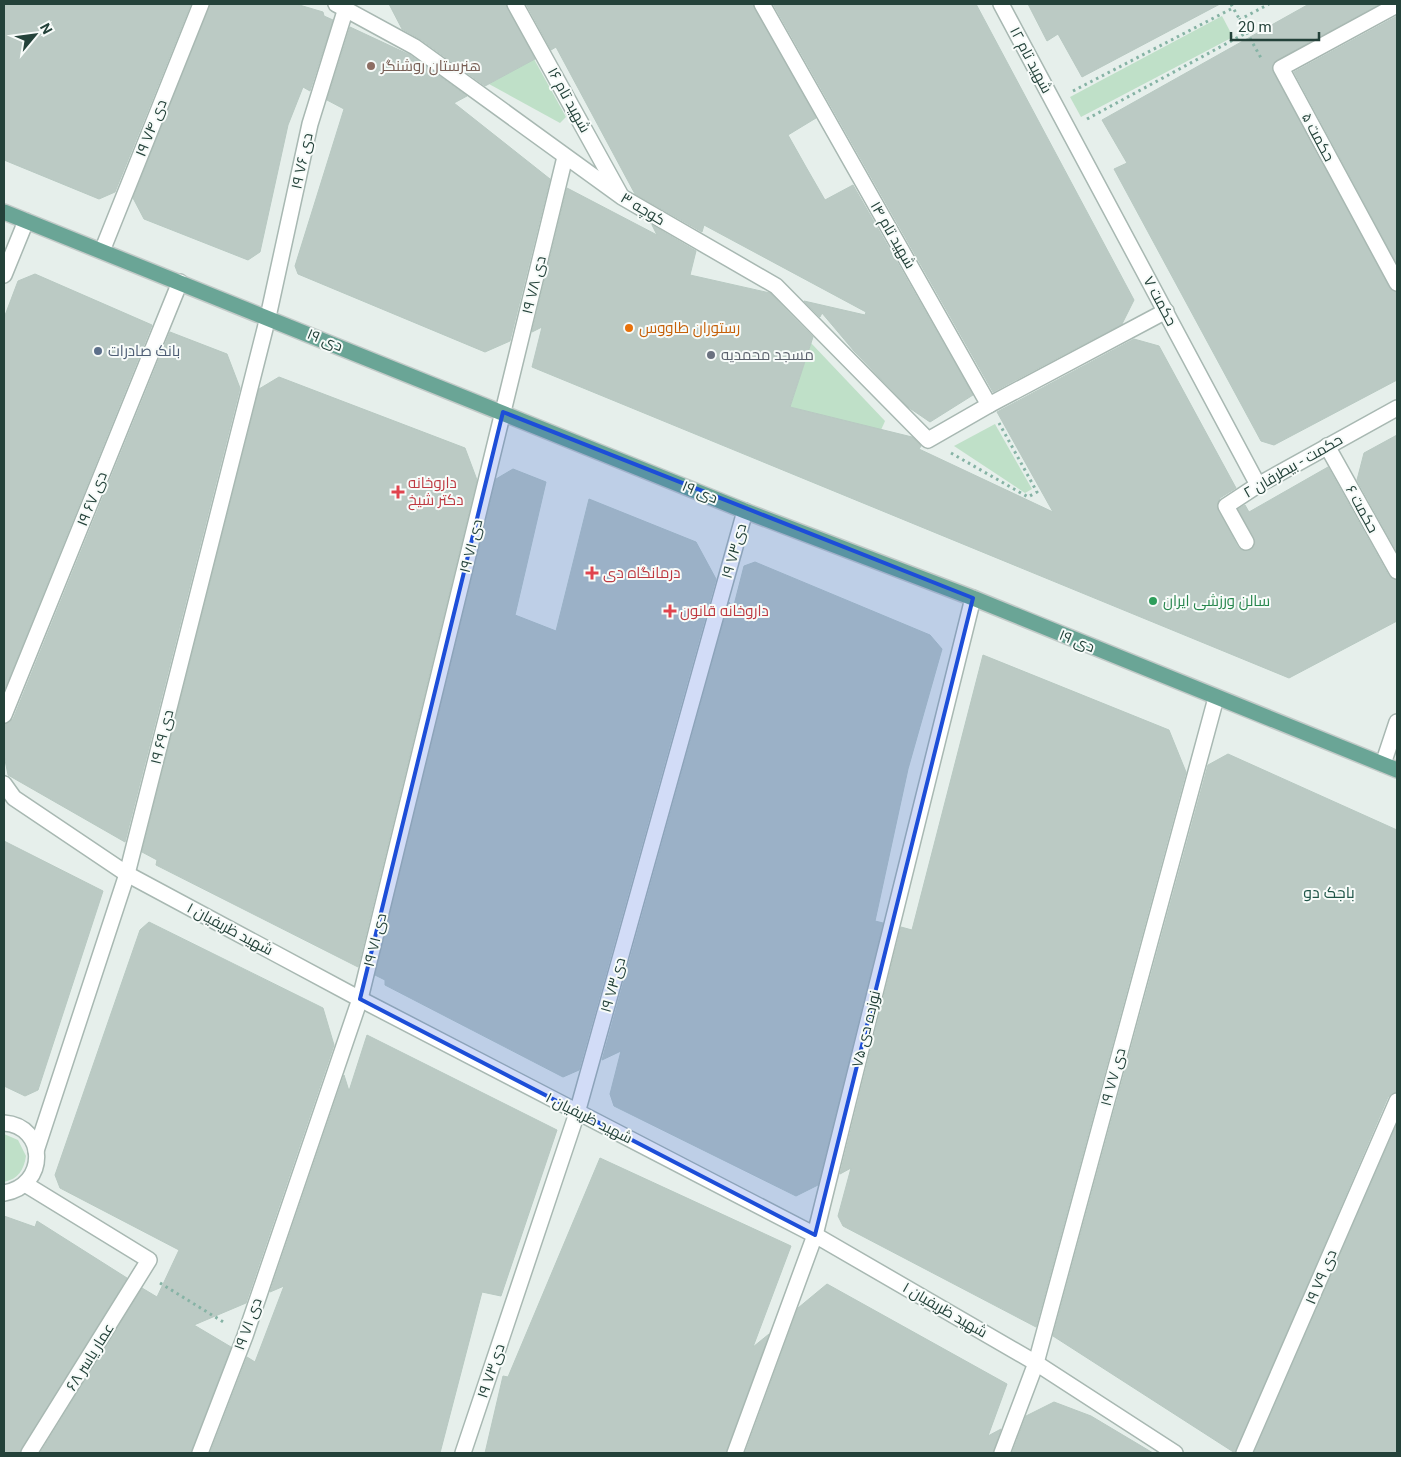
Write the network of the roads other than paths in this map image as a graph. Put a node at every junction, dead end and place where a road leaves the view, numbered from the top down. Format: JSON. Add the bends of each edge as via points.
{"nodes":[{"id":1,"x":201,"y":4,"type":"edge"},
{"id":2,"x":515,"y":4,"type":"edge"},
{"id":3,"x":762,"y":4,"type":"edge"},
{"id":4,"x":1001,"y":4,"type":"edge"},
{"id":5,"x":1397,"y":5,"type":"edge"},
{"id":6,"x":341,"y":6,"type":"edge"},
{"id":7,"x":1064,"y":123,"type":"joint"},
{"id":8,"x":565,"y":157,"type":"junction"},
{"id":9,"x":622,"y":197,"type":"junction"},
{"id":10,"x":4,"y":212,"type":"edge"},
{"id":11,"x":26,"y":221,"type":"junction"},
{"id":12,"x":102,"y":252,"type":"junction"},
{"id":13,"x":4,"y":275,"type":"edge"},
{"id":14,"x":180,"y":282,"type":"junction"},
{"id":15,"x":1397,"y":283,"type":"edge"},
{"id":16,"x":1166,"y":311,"type":"junction"},
{"id":17,"x":268,"y":317,"type":"junction"},
{"id":18,"x":989,"y":405,"type":"junction"},
{"id":19,"x":1397,"y":408,"type":"edge"},
{"id":20,"x":503,"y":412,"type":"junction"},
{"id":21,"x":1327,"y":446,"type":"junction"},
{"id":22,"x":1258,"y":485,"type":"junction"},
{"id":23,"x":745,"y":511,"type":"junction"},
{"id":24,"x":1246,"y":542,"type":"dead end"},
{"id":25,"x":1397,"y":571,"type":"edge"},
{"id":26,"x":973,"y":598,"type":"junction"},
{"id":27,"x":1216,"y":698,"type":"junction"},
{"id":28,"x":4,"y":715,"type":"edge"},
{"id":29,"x":1397,"y":722,"type":"edge"},
{"id":30,"x":1383,"y":764,"type":"junction"},
{"id":31,"x":1397,"y":770,"type":"edge"},
{"id":32,"x":4,"y":784,"type":"edge"},
{"id":33,"x":127,"y":874,"type":"junction"},
{"id":34,"x":360,"y":999,"type":"junction"},
{"id":35,"x":1397,"y":1101,"type":"edge"},
{"id":36,"x":578,"y":1113,"type":"junction"},
{"id":37,"x":4,"y":1123,"type":"edge"},
{"id":38,"x":36,"y":1151,"type":"junction"},
{"id":39,"x":26,"y":1184,"type":"junction"},
{"id":40,"x":4,"y":1193,"type":"edge"},
{"id":41,"x":815,"y":1235,"type":"junction"},
{"id":42,"x":1036,"y":1363,"type":"junction"},
{"id":43,"x":29,"y":1453,"type":"edge"},
{"id":44,"x":200,"y":1453,"type":"edge"},
{"id":45,"x":463,"y":1453,"type":"edge"},
{"id":46,"x":735,"y":1453,"type":"edge"},
{"id":47,"x":1002,"y":1453,"type":"edge"},
{"id":48,"x":1174,"y":1453,"type":"edge"},
{"id":49,"x":1244,"y":1453,"type":"edge"}],
"edges":[{"from":1,"to":12,"type":"street","name":"۱۹ دی ۷۴"},
{"from":2,"to":9,"type":"street","name":"شهید تام ۱۶"},
{"from":3,"to":18,"type":"street","name":"شهید تام ۱۴"},
{"from":4,"to":7,"type":"street","name":"شهید تام ۱۲"},
{"from":5,"to":15,"type":"street","name":"حکمت ۵","via":[[1281,68]]},
{"from":6,"to":8,"type":"street","name":"کوچه ۳","via":[[415,47]]},
{"from":6,"to":17,"type":"street","name":"۱۹ دی ۷۶","via":[[310,124]]},
{"from":7,"to":16,"type":"street","name":"حکمت ۷"},
{"from":8,"to":9,"type":"street","name":"کوچه ۳"},
{"from":8,"to":20,"type":"street","name":"۱۹ دی ۷۸"},
{"from":9,"to":18,"type":"street","name":"کوچه ۳","via":[[776,286],[928,440]]},
{"from":10,"to":11,"type":"main road","name":"۱۹ دی"},
{"from":11,"to":12,"type":"main road","name":"۱۹ دی"},
{"from":11,"to":13,"type":"street"},
{"from":12,"to":14,"type":"main road","name":"۱۹ دی"},
{"from":14,"to":17,"type":"main road","name":"۱۹ دی"},
{"from":14,"to":28,"type":"street","name":"۱۹ دی ۶۷"},
{"from":16,"to":18,"type":"street"},
{"from":16,"to":22,"type":"street","name":"حکمت ۷"},
{"from":17,"to":20,"type":"main road","name":"۱۹ دی"},
{"from":17,"to":33,"type":"street","name":"۱۹ دی ۶۹"},
{"from":19,"to":21,"type":"street","name":"حکمت - بیطرفان ۲"},
{"from":20,"to":23,"type":"main road","name":"۱۹ دی"},
{"from":20,"to":34,"type":"street","name":"۱۹ دی ۷۱"},
{"from":21,"to":22,"type":"street","name":"حکمت - بیطرفان ۲"},
{"from":21,"to":25,"type":"street","name":"حکمت ۶"},
{"from":22,"to":24,"type":"street","name":"حکمت - بیطرفان ۲","via":[[1226,506]]},
{"from":23,"to":26,"type":"main road","name":"۱۹ دی"},
{"from":23,"to":36,"type":"street","name":"۱۹ دی۷۳"},
{"from":26,"to":27,"type":"main road","name":"۱۹ دی"},
{"from":26,"to":41,"type":"street","name":"نوزده دی ۷۵"},
{"from":27,"to":30,"type":"main road","name":"۱۹ دی"},
{"from":27,"to":42,"type":"street","name":"۱۹ دی ۷۷"},
{"from":29,"to":30,"type":"street"},
{"from":30,"to":31,"type":"main road","name":"۱۹ دی"},
{"from":32,"to":33,"type":"street","name":"شهید ظریفیان ۱","via":[[14,798]]},
{"from":33,"to":34,"type":"street","name":"شهید ظریفیان ۱"},
{"from":33,"to":38,"type":"street","name":"۱۹ دی ۶۹"},
{"from":34,"to":36,"type":"street","name":"شهید ظریفیان ۱"},
{"from":34,"to":44,"type":"street","name":"۱۹ دی ۷۱","via":[[245,1336]]},
{"from":35,"to":49,"type":"street","name":"۱۹ دی ۷۹"},
{"from":36,"to":41,"type":"street","name":"شهید ظریفیان ۱"},
{"from":36,"to":45,"type":"street","name":"۱۹ دی۷۳"},
{"from":37,"to":38,"type":"street","via":[[20,1128],[31,1138]]},
{"from":38,"to":39,"type":"street","name":"۱۹ دی ۶۹","via":[[37,1163]]},
{"from":39,"to":40,"type":"street"},
{"from":39,"to":43,"type":"street","name":"عمار یاسر ۶۸","via":[[146,1266]]},
{"from":41,"to":42,"type":"street","name":"شهید ظریفیان ۱"},
{"from":41,"to":46,"type":"street","name":"نوزده دی ۷۵"},
{"from":42,"to":47,"type":"street","name":"۱۹ دی ۷۷"},
{"from":42,"to":48,"type":"street","name":"شهید ظریفیان ۱"}]}
